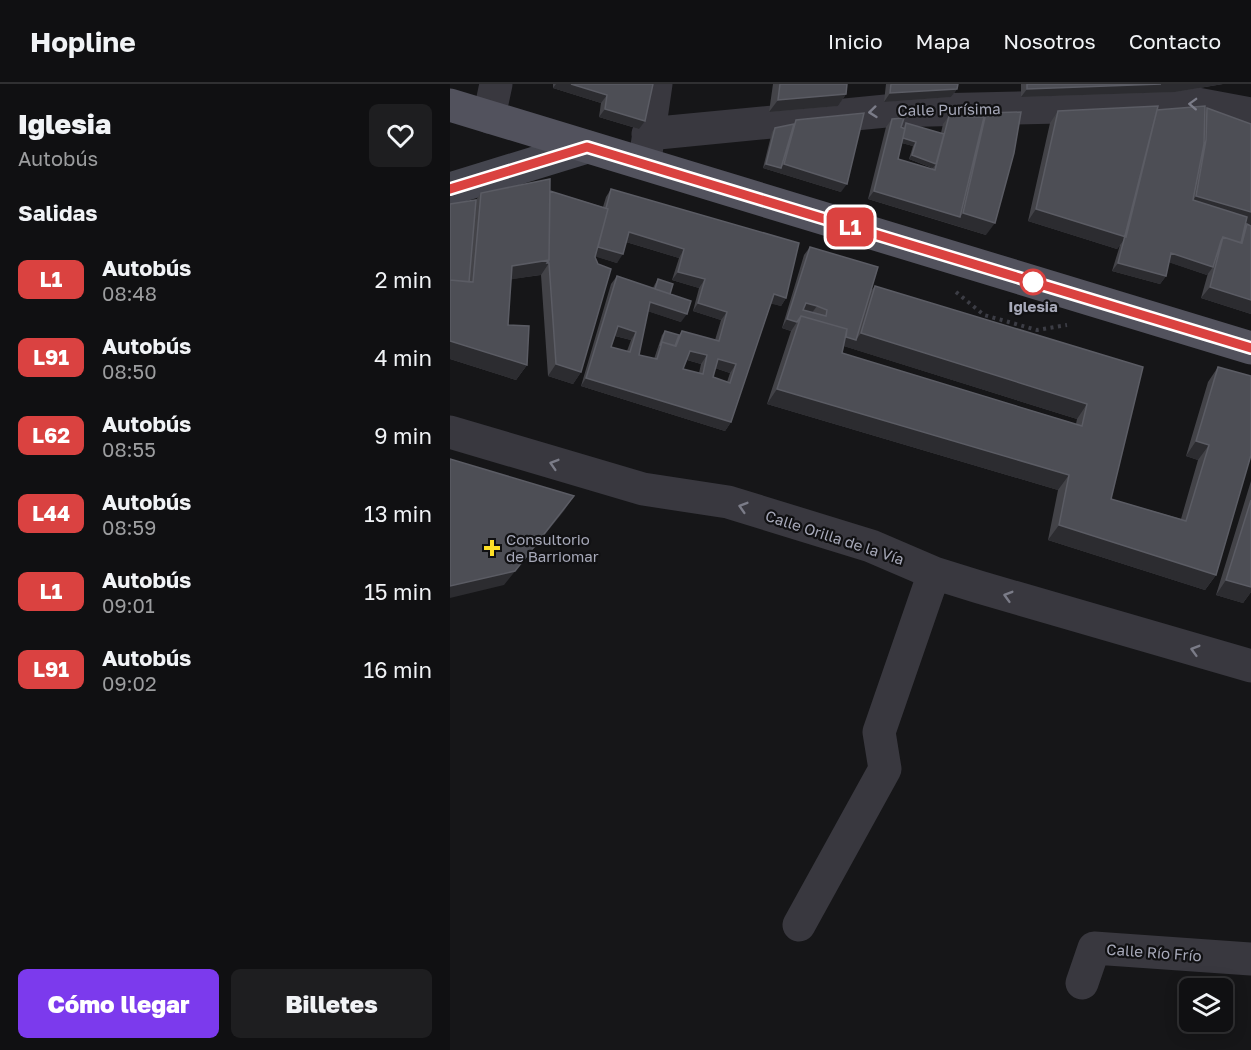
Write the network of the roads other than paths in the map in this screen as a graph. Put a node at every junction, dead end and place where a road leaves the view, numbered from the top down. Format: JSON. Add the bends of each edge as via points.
{"nodes":[{"id":1,"x":458,"y":84,"type":"edge"},
{"id":2,"x":496,"y":84,"type":"edge"},
{"id":3,"x":656,"y":84,"type":"edge"},
{"id":4,"x":450,"y":105,"type":"edge"},
{"id":5,"x":1251,"y":114,"type":"edge"},
{"id":6,"x":489,"y":117,"type":"junction"},
{"id":7,"x":587,"y":147,"type":"junction"},
{"id":8,"x":646,"y":149,"type":"junction"},
{"id":9,"x":450,"y":189,"type":"edge"},
{"id":10,"x":1251,"y":348,"type":"edge"},
{"id":11,"x":450,"y":432,"type":"edge"},
{"id":12,"x":933,"y":573,"type":"junction"},
{"id":13,"x":1251,"y":666,"type":"edge"},
{"id":14,"x":799,"y":925,"type":"dead end"},
{"id":15,"x":1251,"y":959,"type":"edge"},
{"id":16,"x":1082,"y":983,"type":"dead end"}],
"edges":[{"from":1,"to":6,"type":"main road"},
{"from":2,"to":6,"type":"street"},
{"from":3,"to":8,"type":"street"},
{"from":4,"to":6,"type":"main road"},
{"from":5,"to":8,"type":"street","name":"Calle Purísima","one_way":true,"via":[[1197,104],[886,111]]},
{"from":6,"to":7,"type":"main road"},
{"from":7,"to":8,"type":"main road"},
{"from":7,"to":9,"type":"main road"},
{"from":8,"to":10,"type":"main road"},
{"from":12,"to":11,"type":"street","name":"Calle Orilla de la Vía","one_way":true,"via":[[872,546],[728,502],[643,489]]},
{"from":13,"to":12,"type":"street","name":"Calle Orilla de la Vía","one_way":true},
{"from":12,"to":14,"type":"street","via":[[879,732],[885,769]]},
{"from":15,"to":16,"type":"street","name":"Calle Río Frío","via":[[1094,948]]}]}
